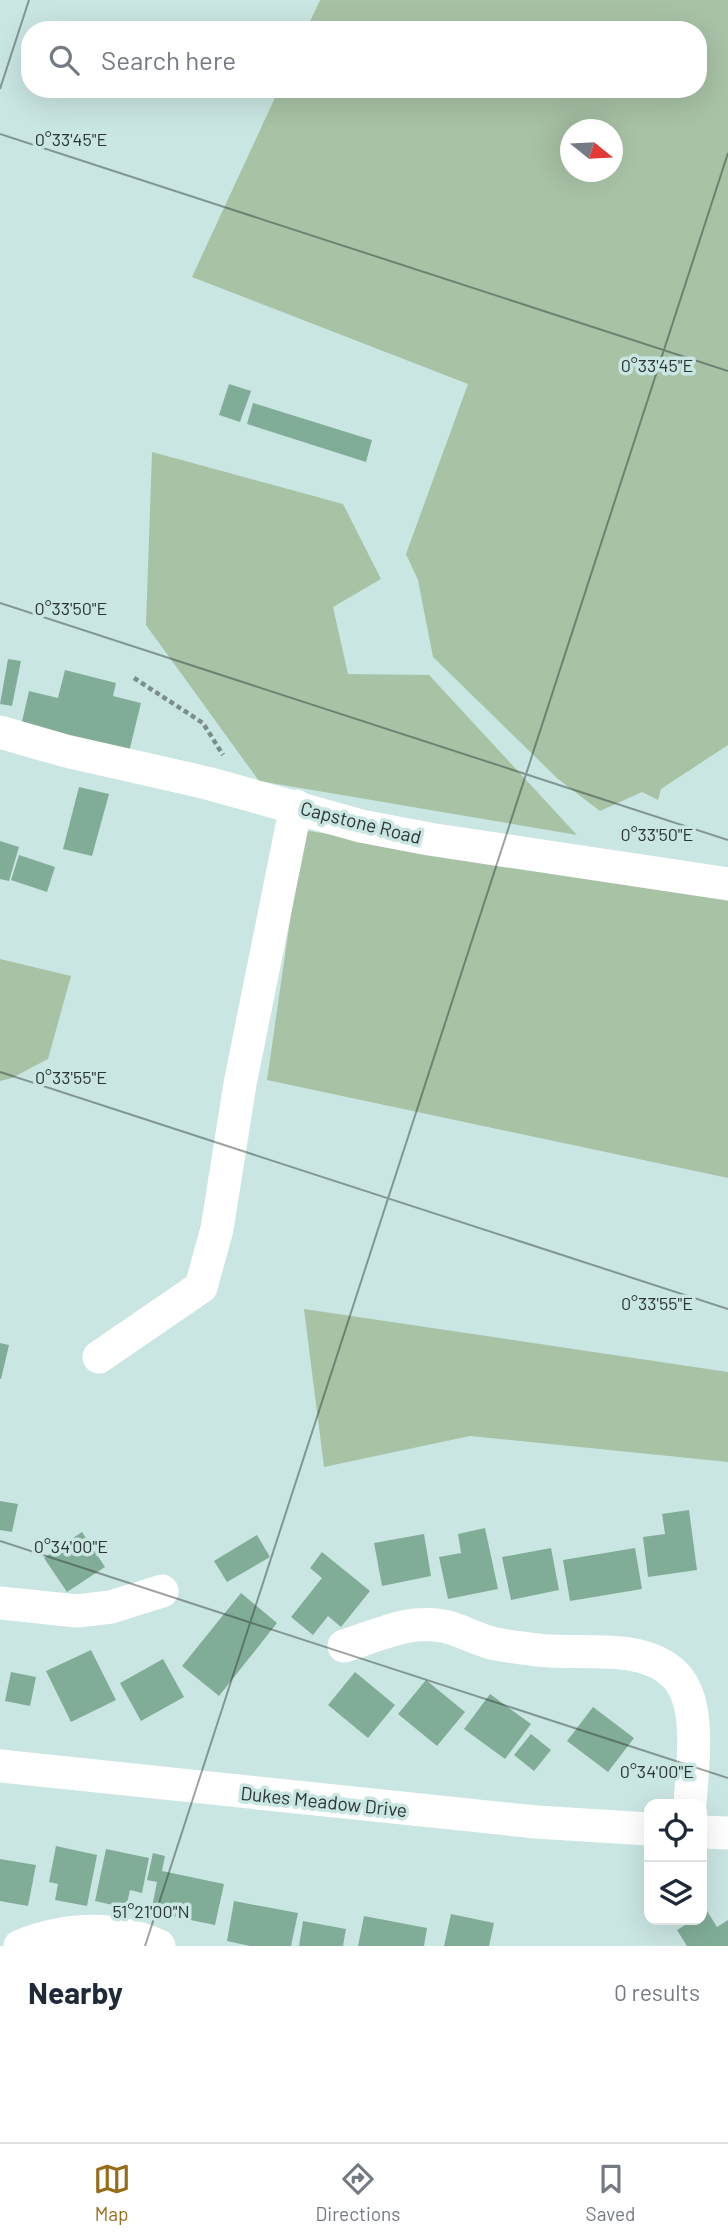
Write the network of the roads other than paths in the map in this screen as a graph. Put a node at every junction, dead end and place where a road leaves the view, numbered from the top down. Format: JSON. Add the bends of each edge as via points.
{"nodes":[{"id":1,"x":0,"y":732,"type":"edge"},
{"id":2,"x":296,"y":806,"type":"junction"},
{"id":3,"x":728,"y":884,"type":"edge"},
{"id":4,"x":99,"y":1357,"type":"dead end"},
{"id":5,"x":162,"y":1591,"type":"dead end"},
{"id":6,"x":0,"y":1603,"type":"edge"},
{"id":7,"x":344,"y":1646,"type":"dead end"},
{"id":8,"x":0,"y":1766,"type":"edge"},
{"id":9,"x":690,"y":1799,"type":"edge"},
{"id":10,"x":644,"y":1829,"type":"edge"},
{"id":11,"x":707,"y":1832,"type":"edge"},
{"id":12,"x":728,"y":1833,"type":"edge"},
{"id":13,"x":20,"y":1946,"type":"edge"},
{"id":14,"x":159,"y":1946,"type":"edge"}],
"edges":[{"from":1,"to":2,"type":"street","name":"Capstone Road"},
{"from":2,"to":3,"type":"street","name":"Capstone Road","via":[[361,826],[429,839]]},
{"from":2,"to":4,"type":"street","via":[[240,1083],[217,1229],[201,1287]]},
{"from":5,"to":6,"type":"street","via":[[111,1607],[77,1611]]},
{"from":7,"to":9,"type":"street","via":[[415,1625],[447,1626],[488,1642],[535,1650],[626,1654],[662,1664],[687,1693],[691,1709]]},
{"from":8,"to":10,"type":"street","name":"Dukes Meadow Drive","via":[[536,1822]]},
{"from":11,"to":12,"type":"street"},
{"from":13,"to":14,"type":"street","via":[[88,1931],[110,1932]]}]}
